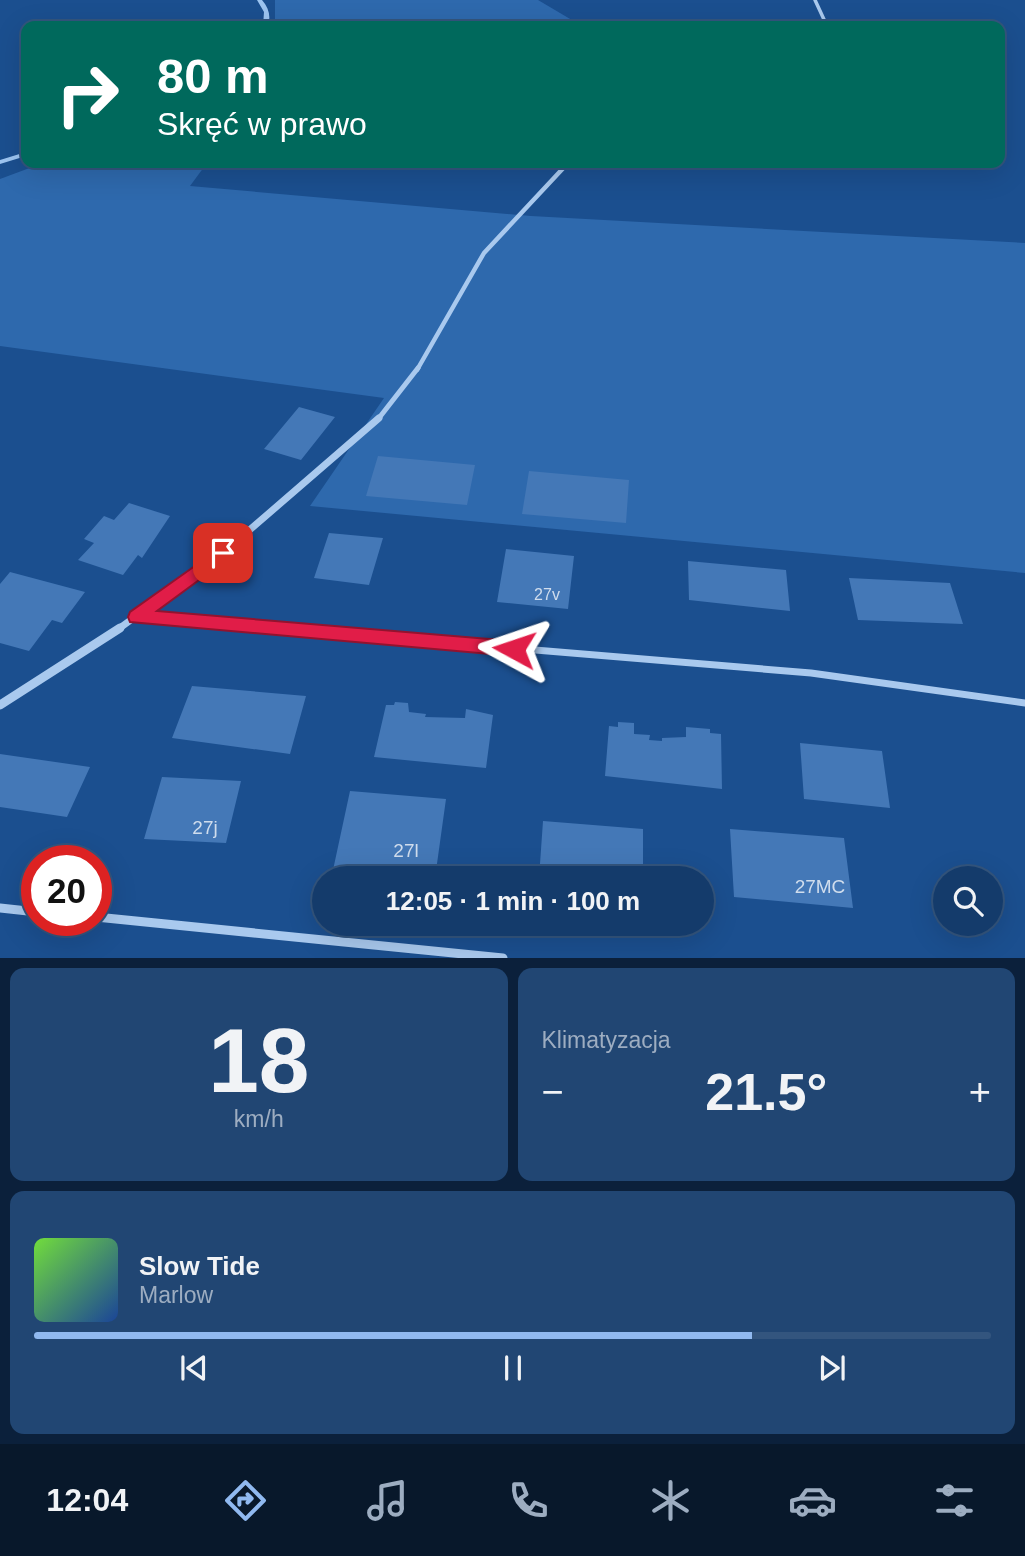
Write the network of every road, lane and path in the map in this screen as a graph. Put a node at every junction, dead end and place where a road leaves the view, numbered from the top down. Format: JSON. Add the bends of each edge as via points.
{"nodes":[{"id":1,"x":815,"y":0,"type":"edge"},
{"id":2,"x":825,"y":21,"type":"edge"},
{"id":3,"x":563,"y":168,"type":"edge"},
{"id":4,"x":379,"y":418,"type":"joint"},
{"id":5,"x":137,"y":617,"type":"junction"},
{"id":6,"x":1025,"y":704,"type":"edge"},
{"id":7,"x":0,"y":705,"type":"edge"},
{"id":8,"x":0,"y":908,"type":"edge"},
{"id":9,"x":21,"y":910,"type":"edge"},
{"id":10,"x":112,"y":919,"type":"edge"},
{"id":11,"x":503,"y":957,"type":"edge"}],
"edges":[{"from":1,"to":2,"type":"lane"},
{"from":3,"to":4,"type":"lane","via":[[484,253],[423,362]]},
{"from":4,"to":5,"type":"street","via":[[223,553]]},
{"from":5,"to":6,"type":"lane","via":[[811,673]]},
{"from":5,"to":7,"type":"street"},
{"from":8,"to":9,"type":"street"},
{"from":10,"to":11,"type":"street"}]}
